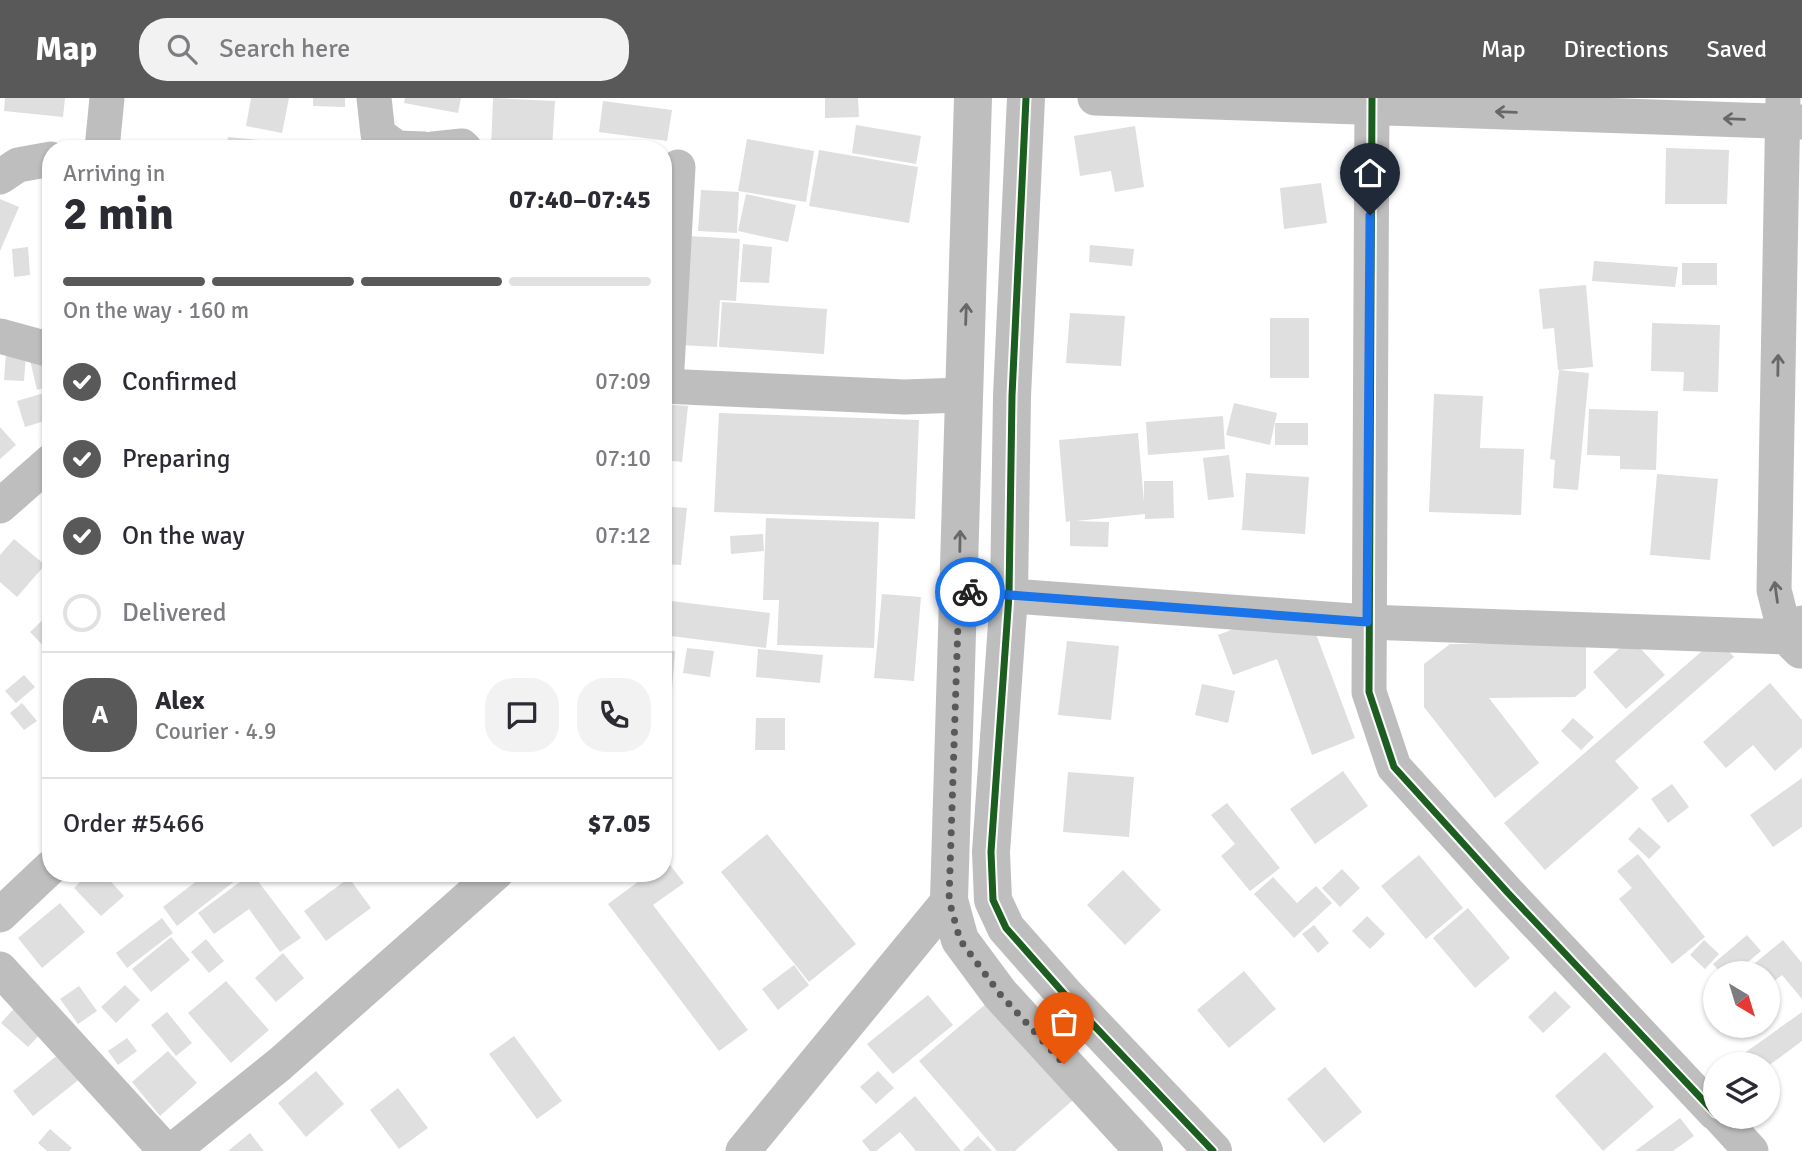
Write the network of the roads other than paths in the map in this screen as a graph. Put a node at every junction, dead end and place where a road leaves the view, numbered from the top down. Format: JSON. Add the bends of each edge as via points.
{"nodes":[{"id":1,"x":107,"y":98,"type":"edge"},
{"id":2,"x":374,"y":98,"type":"edge"},
{"id":3,"x":973,"y":98,"type":"edge"},
{"id":4,"x":1026,"y":98,"type":"edge"},
{"id":5,"x":1096,"y":98,"type":"edge"},
{"id":6,"x":1372,"y":102,"type":"edge"},
{"id":7,"x":1789,"y":113,"type":"edge"},
{"id":8,"x":103,"y":140,"type":"edge"},
{"id":9,"x":386,"y":140,"type":"edge"},
{"id":10,"x":42,"y":161,"type":"edge"},
{"id":11,"x":677,"y":167,"type":"dead end"},
{"id":12,"x":0,"y":177,"type":"edge"},
{"id":13,"x":672,"y":258,"type":"edge"},
{"id":14,"x":0,"y":336,"type":"edge"},
{"id":15,"x":42,"y":348,"type":"edge"},
{"id":16,"x":672,"y":386,"type":"edge"},
{"id":17,"x":963,"y":395,"type":"junction"},
{"id":18,"x":42,"y":469,"type":"edge"},
{"id":19,"x":0,"y":506,"type":"edge"},
{"id":20,"x":959,"y":592,"type":"junction"},
{"id":21,"x":1009,"y":595,"type":"junction"},
{"id":22,"x":1367,"y":622,"type":"junction"},
{"id":23,"x":1797,"y":638,"type":"edge"},
{"id":24,"x":42,"y":875,"type":"edge"},
{"id":25,"x":486,"y":882,"type":"edge"},
{"id":26,"x":949,"y":900,"type":"junction"},
{"id":27,"x":0,"y":915,"type":"edge"},
{"id":28,"x":0,"y":969,"type":"edge"},
{"id":29,"x":1100,"y":1031,"type":"junction"},
{"id":30,"x":1064,"y":1064,"type":"junction"},
{"id":31,"x":1703,"y":1100,"type":"edge"},
{"id":32,"x":1731,"y":1129,"type":"edge"},
{"id":33,"x":166,"y":1151,"type":"edge"},
{"id":34,"x":172,"y":1151,"type":"edge"},
{"id":35,"x":743,"y":1151,"type":"edge"},
{"id":36,"x":1144,"y":1151,"type":"edge"},
{"id":37,"x":1213,"y":1151,"type":"edge"},
{"id":38,"x":1751,"y":1151,"type":"edge"}],
"edges":[{"from":1,"to":8,"type":"street"},
{"from":2,"to":9,"type":"street","via":[[378,134]]},
{"from":17,"to":3,"type":"street","one_way":true},
{"from":4,"to":21,"type":"street","via":[[1012,396]]},
{"from":5,"to":6,"type":"street"},
{"from":7,"to":6,"type":"street","one_way":true},
{"from":6,"to":22,"type":"street"},
{"from":23,"to":7,"type":"street","one_way":true,"via":[[1774,590]]},
{"from":10,"to":12,"type":"street","via":[[18,165]]},
{"from":11,"to":13,"type":"street"},
{"from":14,"to":15,"type":"street"},
{"from":16,"to":17,"type":"street","via":[[904,397]]},
{"from":20,"to":17,"type":"street","one_way":true},
{"from":18,"to":19,"type":"street"},
{"from":20,"to":21,"type":"street"},
{"from":20,"to":26,"type":"street"},
{"from":21,"to":22,"type":"street"},
{"from":21,"to":29,"type":"street","via":[[991,852],[993,900],[1006,928]]},
{"from":22,"to":23,"type":"street"},
{"from":22,"to":31,"type":"street","via":[[1369,692],[1394,767]]},
{"from":24,"to":27,"type":"street"},
{"from":25,"to":34,"type":"street","via":[[280,1064]]},
{"from":26,"to":30,"type":"street","via":[[960,940],[1000,994]]},
{"from":26,"to":35,"type":"street"},
{"from":28,"to":33,"type":"street"},
{"from":29,"to":30,"type":"street"},
{"from":29,"to":37,"type":"street"},
{"from":30,"to":36,"type":"street"},
{"from":32,"to":38,"type":"street"}]}
